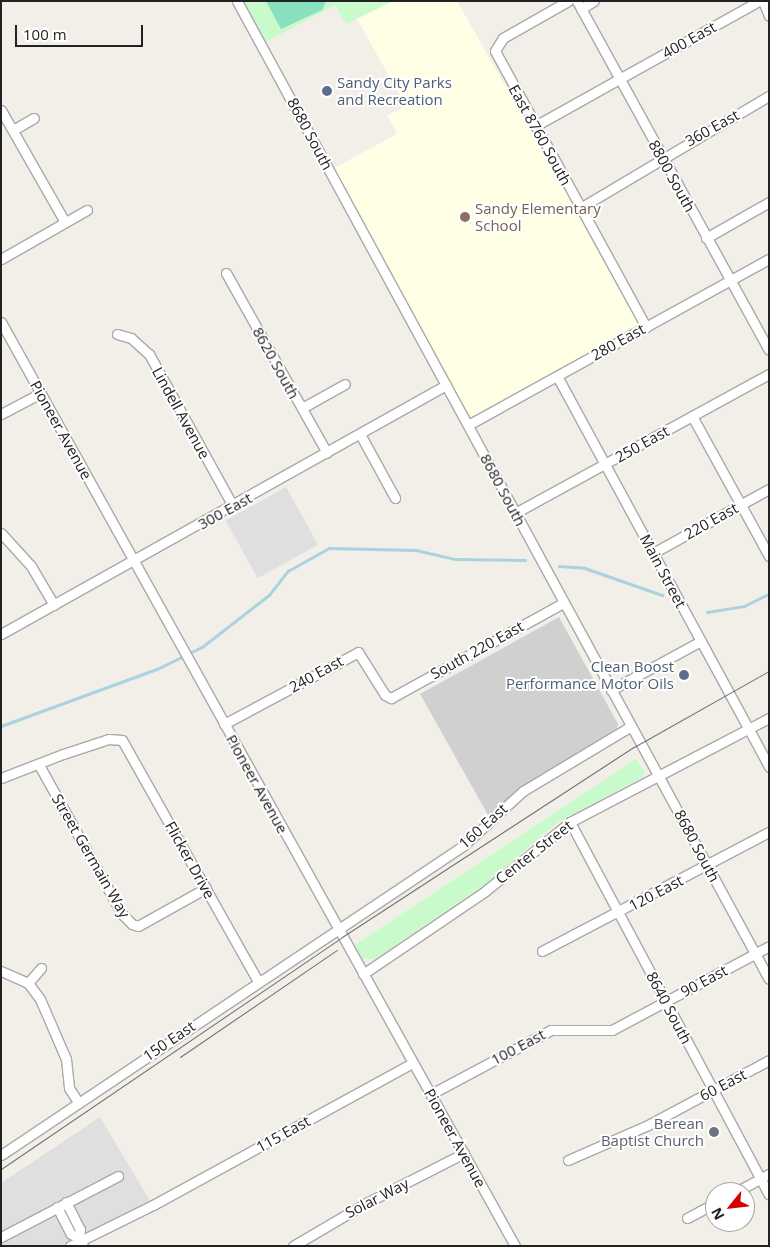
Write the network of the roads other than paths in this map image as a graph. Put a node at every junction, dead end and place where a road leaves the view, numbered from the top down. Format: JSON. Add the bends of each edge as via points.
{"nodes":[{"id":1,"x":236,"y":1,"type":"edge"},
{"id":2,"x":568,"y":1,"type":"edge"},
{"id":3,"x":594,"y":1,"type":"edge"},
{"id":4,"x":759,"y":1,"type":"edge"},
{"id":5,"x":763,"y":1,"type":"edge"},
{"id":6,"x":579,"y":5,"type":"edge"},
{"id":7,"x":769,"y":16,"type":"edge"},
{"id":8,"x":619,"y":79,"type":"junction"},
{"id":9,"x":769,"y":96,"type":"edge"},
{"id":10,"x":1,"y":110,"type":"edge"},
{"id":11,"x":34,"y":118,"type":"dead end"},
{"id":12,"x":535,"y":126,"type":"junction"},
{"id":13,"x":12,"y":130,"type":"junction"},
{"id":14,"x":662,"y":158,"type":"junction"},
{"id":15,"x":769,"y":202,"type":"edge"},
{"id":16,"x":580,"y":208,"type":"junction"},
{"id":17,"x":87,"y":210,"type":"dead end"},
{"id":18,"x":64,"y":222,"type":"junction"},
{"id":19,"x":706,"y":238,"type":"junction"},
{"id":20,"x":1,"y":259,"type":"edge"},
{"id":21,"x":769,"y":260,"type":"edge"},
{"id":22,"x":226,"y":273,"type":"dead end"},
{"id":23,"x":730,"y":281,"type":"junction"},
{"id":24,"x":1,"y":322,"type":"edge"},
{"id":25,"x":646,"y":327,"type":"junction"},
{"id":26,"x":117,"y":334,"type":"dead end"},
{"id":27,"x":769,"y":350,"type":"edge"},
{"id":28,"x":769,"y":374,"type":"edge"},
{"id":29,"x":557,"y":376,"type":"junction"},
{"id":30,"x":346,"y":384,"type":"dead end"},
{"id":31,"x":446,"y":385,"type":"junction"},
{"id":32,"x":41,"y":393,"type":"junction"},
{"id":33,"x":302,"y":408,"type":"junction"},
{"id":34,"x":1,"y":414,"type":"edge"},
{"id":35,"x":692,"y":416,"type":"junction"},
{"id":36,"x":468,"y":425,"type":"junction"},
{"id":37,"x":360,"y":434,"type":"junction"},
{"id":38,"x":327,"y":454,"type":"junction"},
{"id":39,"x":605,"y":464,"type":"junction"},
{"id":40,"x":769,"y":489,"type":"edge"},
{"id":41,"x":395,"y":498,"type":"dead end"},
{"id":42,"x":741,"y":504,"type":"junction"},
{"id":43,"x":233,"y":506,"type":"junction"},
{"id":44,"x":515,"y":513,"type":"junction"},
{"id":45,"x":1,"y":534,"type":"edge"},
{"id":46,"x":653,"y":553,"type":"junction"},
{"id":47,"x":769,"y":556,"type":"edge"},
{"id":48,"x":135,"y":561,"type":"junction"},
{"id":49,"x":563,"y":603,"type":"junction"},
{"id":50,"x":54,"y":604,"type":"junction"},
{"id":51,"x":1,"y":634,"type":"edge"},
{"id":52,"x":701,"y":641,"type":"junction"},
{"id":53,"x":611,"y":690,"type":"junction"},
{"id":54,"x":391,"y":698,"type":"joint"},
{"id":55,"x":769,"y":718,"type":"edge"},
{"id":56,"x":224,"y":724,"type":"junction"},
{"id":57,"x":632,"y":726,"type":"junction"},
{"id":58,"x":748,"y":729,"type":"junction"},
{"id":59,"x":39,"y":765,"type":"junction"},
{"id":60,"x":769,"y":767,"type":"edge"},
{"id":61,"x":659,"y":776,"type":"junction"},
{"id":62,"x":1,"y":778,"type":"edge"},
{"id":63,"x":570,"y":822,"type":"junction"},
{"id":64,"x":769,"y":832,"type":"edge"},
{"id":65,"x":707,"y":865,"type":"junction"},
{"id":66,"x":206,"y":888,"type":"junction"},
{"id":67,"x":619,"y":913,"type":"junction"},
{"id":68,"x":337,"y":928,"type":"junction"},
{"id":69,"x":769,"y":946,"type":"edge"},
{"id":70,"x":542,"y":951,"type":"dead end"},
{"id":71,"x":755,"y":954,"type":"junction"},
{"id":72,"x":41,"y":968,"type":"dead end"},
{"id":73,"x":1,"y":971,"type":"edge"},
{"id":74,"x":363,"y":974,"type":"junction"},
{"id":75,"x":769,"y":979,"type":"edge"},
{"id":76,"x":258,"y":981,"type":"junction"},
{"id":77,"x":28,"y":983,"type":"junction"},
{"id":78,"x":666,"y":1001,"type":"junction"},
{"id":79,"x":612,"y":1030,"type":"joint"},
{"id":80,"x":769,"y":1060,"type":"edge"},
{"id":81,"x":412,"y":1063,"type":"junction"},
{"id":82,"x":713,"y":1090,"type":"junction"},
{"id":83,"x":431,"y":1094,"type":"junction"},
{"id":84,"x":78,"y":1102,"type":"junction"},
{"id":85,"x":464,"y":1153,"type":"junction"},
{"id":86,"x":1,"y":1155,"type":"edge"},
{"id":87,"x":568,"y":1160,"type":"dead end"},
{"id":88,"x":118,"y":1176,"type":"dead end"},
{"id":89,"x":765,"y":1176,"type":"edge"},
{"id":90,"x":769,"y":1194,"type":"edge"},
{"id":91,"x":66,"y":1202,"type":"junction"},
{"id":92,"x":57,"y":1206,"type":"junction"},
{"id":93,"x":705,"y":1209,"type":"edge"},
{"id":94,"x":688,"y":1218,"type":"dead end"},
{"id":95,"x":1,"y":1237,"type":"edge"},
{"id":96,"x":81,"y":1241,"type":"edge"},
{"id":97,"x":70,"y":1246,"type":"edge"},
{"id":98,"x":293,"y":1246,"type":"edge"},
{"id":99,"x":515,"y":1246,"type":"edge"}],
"edges":[{"from":1,"to":31,"type":"street","name":"8680 South"},
{"from":2,"to":12,"type":"street","name":"East 8760 South","via":[[503,38],[496,46],[497,57]]},
{"from":3,"to":6,"type":"street"},
{"from":4,"to":8,"type":"street","name":"400 East"},
{"from":5,"to":7,"type":"street"},
{"from":6,"to":8,"type":"street","name":"8800 South"},
{"from":8,"to":12,"type":"street","name":"400 East"},
{"from":8,"to":14,"type":"street","name":"8800 South"},
{"from":9,"to":14,"type":"street","name":"360 East"},
{"from":10,"to":13,"type":"street"},
{"from":11,"to":13,"type":"street"},
{"from":12,"to":16,"type":"street","name":"East 8760 South"},
{"from":13,"to":18,"type":"street"},
{"from":14,"to":16,"type":"street","name":"360 East","via":[[650,169]]},
{"from":14,"to":19,"type":"street","name":"8800 South"},
{"from":15,"to":19,"type":"street"},
{"from":16,"to":25,"type":"street","name":"East 8760 South"},
{"from":17,"to":18,"type":"street"},
{"from":18,"to":20,"type":"street"},
{"from":19,"to":23,"type":"street","name":"8800 South"},
{"from":21,"to":23,"type":"street","name":"280 East"},
{"from":22,"to":33,"type":"street","name":"8620 South"},
{"from":23,"to":25,"type":"street","name":"280 East"},
{"from":23,"to":27,"type":"street","name":"8800 South"},
{"from":24,"to":32,"type":"street","name":"Pioneer Avenue"},
{"from":25,"to":29,"type":"street","name":"280 East"},
{"from":26,"to":43,"type":"street","name":"Lindell Avenue","via":[[142,345],[149,354]]},
{"from":28,"to":35,"type":"street","name":"250 East"},
{"from":29,"to":36,"type":"street","name":"280 East"},
{"from":29,"to":39,"type":"street","name":"Main Street"},
{"from":30,"to":33,"type":"street"},
{"from":31,"to":36,"type":"street","name":"8680 South"},
{"from":31,"to":37,"type":"street","name":"300 East"},
{"from":32,"to":34,"type":"street"},
{"from":32,"to":48,"type":"street","name":"Pioneer Avenue"},
{"from":33,"to":38,"type":"street","name":"8620 South"},
{"from":35,"to":39,"type":"street","name":"250 East"},
{"from":35,"to":42,"type":"street"},
{"from":36,"to":44,"type":"street","name":"8680 South"},
{"from":37,"to":38,"type":"street","name":"300 East"},
{"from":37,"to":41,"type":"street"},
{"from":38,"to":43,"type":"street","name":"300 East"},
{"from":39,"to":44,"type":"street","name":"250 East"},
{"from":39,"to":46,"type":"street","name":"Main Street"},
{"from":40,"to":42,"type":"street","name":"220 East"},
{"from":42,"to":46,"type":"street","name":"220 East"},
{"from":42,"to":47,"type":"street"},
{"from":43,"to":48,"type":"street","name":"300 East"},
{"from":44,"to":49,"type":"street","name":"8680 South"},
{"from":45,"to":50,"type":"street","via":[[31,566]]},
{"from":46,"to":52,"type":"street","name":"Main Street"},
{"from":48,"to":50,"type":"street","name":"300 East"},
{"from":48,"to":56,"type":"street","name":"Pioneer Avenue"},
{"from":49,"to":53,"type":"street","name":"8680 South"},
{"from":49,"to":54,"type":"street","name":"South 220 East"},
{"from":50,"to":51,"type":"street","name":"300 East"},
{"from":52,"to":53,"type":"street"},
{"from":52,"to":58,"type":"street","name":"Main Street"},
{"from":53,"to":57,"type":"street","name":"8680 South"},
{"from":54,"to":56,"type":"street","name":"240 East","via":[[384,695],[358,652]]},
{"from":55,"to":58,"type":"street","name":"Center Street"},
{"from":56,"to":68,"type":"street","name":"Pioneer Avenue"},
{"from":57,"to":61,"type":"street","name":"8680 South"},
{"from":57,"to":68,"type":"street","name":"160 East","via":[[523,792],[464,845]]},
{"from":58,"to":60,"type":"street","name":"Main Street"},
{"from":58,"to":61,"type":"street","name":"Center Street"},
{"from":59,"to":62,"type":"street"},
{"from":59,"to":66,"type":"street","name":"Flicker Drive","via":[[109,740],[122,740]]},
{"from":59,"to":66,"type":"street","name":"Street Germain Way","via":[[122,914],[132,924],[138,926]]},
{"from":61,"to":63,"type":"street","name":"Center Street"},
{"from":61,"to":65,"type":"street","name":"8680 South"},
{"from":63,"to":67,"type":"street","name":"8640 South"},
{"from":63,"to":74,"type":"street","name":"Center Street","via":[[484,892]]},
{"from":64,"to":65,"type":"street","name":"120 East"},
{"from":65,"to":67,"type":"street","name":"120 East"},
{"from":65,"to":71,"type":"street","name":"8680 South"},
{"from":66,"to":76,"type":"street","name":"Flicker Drive"},
{"from":67,"to":70,"type":"street","name":"120 East"},
{"from":67,"to":78,"type":"street","name":"8640 South"},
{"from":68,"to":74,"type":"street","name":"Pioneer Avenue"},
{"from":68,"to":76,"type":"street","name":"150 East"},
{"from":69,"to":71,"type":"street","name":"90 East"},
{"from":71,"to":75,"type":"street","name":"8680 South"},
{"from":71,"to":78,"type":"street","name":"90 East"},
{"from":72,"to":77,"type":"street"},
{"from":73,"to":77,"type":"street"},
{"from":74,"to":81,"type":"street","name":"Pioneer Avenue"},
{"from":76,"to":84,"type":"street","name":"150 East"},
{"from":77,"to":84,"type":"street","via":[[40,999],[66,1059],[69,1088]]},
{"from":78,"to":79,"type":"street","name":"90 East"},
{"from":78,"to":82,"type":"street","name":"8640 South"},
{"from":79,"to":83,"type":"street","name":"100 East","via":[[551,1030]]},
{"from":80,"to":82,"type":"street","name":"60 East"},
{"from":81,"to":83,"type":"street","name":"Pioneer Avenue"},
{"from":81,"to":96,"type":"street","name":"115 East"},
{"from":82,"to":87,"type":"street","name":"60 East","via":[[648,1125]]},
{"from":82,"to":89,"type":"street","name":"8640 South"},
{"from":83,"to":85,"type":"street","name":"Pioneer Avenue"},
{"from":84,"to":86,"type":"street","name":"150 East"},
{"from":85,"to":98,"type":"street","name":"Solar Way","via":[[368,1202]]},
{"from":85,"to":99,"type":"street","name":"Pioneer Avenue"},
{"from":88,"to":91,"type":"street"},
{"from":89,"to":90,"type":"street","name":"8640 South"},
{"from":91,"to":92,"type":"street"},
{"from":91,"to":96,"type":"street","via":[[80,1228]]},
{"from":92,"to":95,"type":"street"},
{"from":92,"to":96,"type":"street","via":[[71,1234]]},
{"from":93,"to":94,"type":"street"},
{"from":96,"to":97,"type":"street","name":"115 East"}]}
